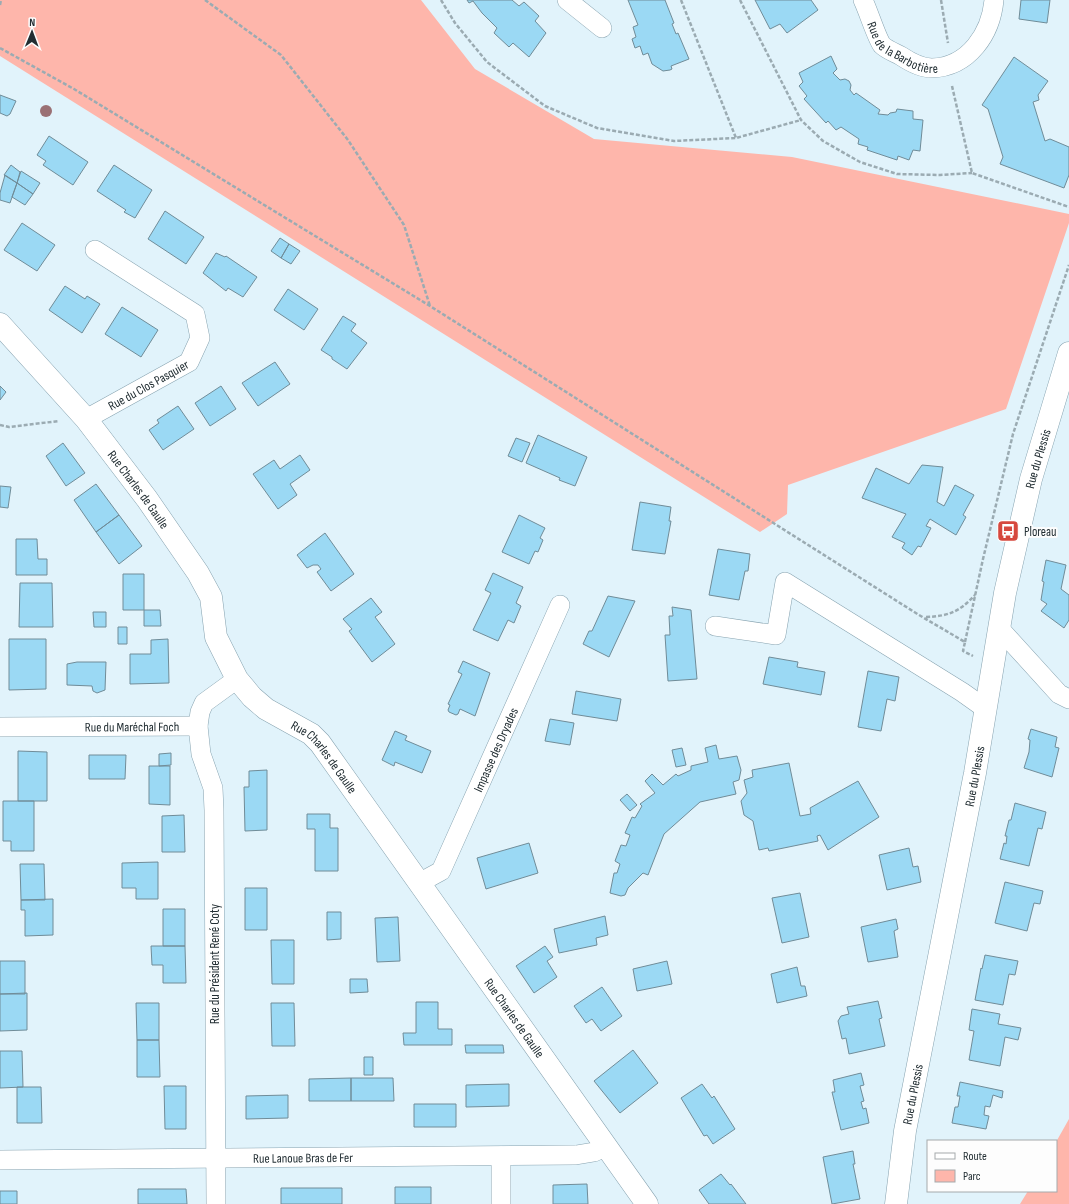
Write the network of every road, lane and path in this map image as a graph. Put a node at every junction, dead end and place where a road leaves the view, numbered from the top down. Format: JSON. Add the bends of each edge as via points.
{"nodes":[{"id":1,"x":1,"y":0,"type":"edge"},
{"id":2,"x":205,"y":0,"type":"edge"},
{"id":3,"x":441,"y":0,"type":"edge"},
{"id":4,"x":567,"y":0,"type":"edge"},
{"id":5,"x":681,"y":0,"type":"edge"},
{"id":6,"x":740,"y":0,"type":"edge"},
{"id":7,"x":863,"y":0,"type":"edge"},
{"id":8,"x":941,"y":0,"type":"edge"},
{"id":9,"x":994,"y":0,"type":"edge"},
{"id":10,"x":0,"y":4,"type":"edge"},
{"id":11,"x":602,"y":28,"type":"dead end"},
{"id":12,"x":0,"y":48,"type":"edge"},
{"id":13,"x":952,"y":63,"type":"junction"},
{"id":14,"x":801,"y":120,"type":"junction"},
{"id":15,"x":736,"y":138,"type":"junction"},
{"id":16,"x":972,"y":172,"type":"junction"},
{"id":17,"x":1069,"y":207,"type":"edge"},
{"id":18,"x":95,"y":250,"type":"dead end"},
{"id":19,"x":1069,"y":265,"type":"edge"},
{"id":20,"x":430,"y":306,"type":"junction"},
{"id":21,"x":0,"y":324,"type":"edge"},
{"id":22,"x":1069,"y":353,"type":"edge"},
{"id":23,"x":86,"y":419,"type":"junction"},
{"id":24,"x":0,"y":425,"type":"edge"},
{"id":25,"x":975,"y":594,"type":"junction"},
{"id":26,"x":560,"y":605,"type":"dead end"},
{"id":27,"x":925,"y":618,"type":"junction"},
{"id":28,"x":715,"y":626,"type":"dead end"},
{"id":29,"x":999,"y":628,"type":"junction"},
{"id":30,"x":965,"y":642,"type":"junction"},
{"id":31,"x":992,"y":666,"type":"junction"},
{"id":32,"x":237,"y":678,"type":"junction"},
{"id":33,"x":1069,"y":699,"type":"edge"},
{"id":34,"x":986,"y":709,"type":"junction"},
{"id":35,"x":198,"y":726,"type":"junction"},
{"id":36,"x":0,"y":727,"type":"edge"},
{"id":37,"x":419,"y":883,"type":"junction"},
{"id":38,"x":605,"y":1147,"type":"junction"},
{"id":39,"x":501,"y":1156,"type":"junction"},
{"id":40,"x":216,"y":1158,"type":"junction"},
{"id":41,"x":0,"y":1160,"type":"edge"},
{"id":42,"x":216,"y":1204,"type":"edge"},
{"id":43,"x":501,"y":1204,"type":"edge"},
{"id":44,"x":647,"y":1204,"type":"edge"},
{"id":45,"x":896,"y":1204,"type":"edge"}],
"edges":[{"from":1,"to":10,"type":"path"},
{"from":2,"to":20,"type":"path","via":[[281,55],[348,140],[404,225]]},
{"from":3,"to":15,"type":"path","via":[[455,23],[487,62],[545,106],[597,128],[674,141]]},
{"from":4,"to":11,"type":"street"},
{"from":5,"to":15,"type":"path"},
{"from":6,"to":14,"type":"path"},
{"from":7,"to":13,"type":"street","name":"Rue de la Barbotière","via":[[882,45],[914,64],[931,68]]},
{"from":8,"to":13,"type":"path"},
{"from":9,"to":13,"type":"street","name":"Rue de la Barbotière","via":[[988,28],[977,45]]},
{"from":12,"to":20,"type":"path","via":[[74,89]]},
{"from":13,"to":16,"type":"path"},
{"from":14,"to":15,"type":"path"},
{"from":14,"to":16,"type":"path","via":[[823,141],[835,148],[860,162],[897,174],[940,175]]},
{"from":16,"to":17,"type":"path"},
{"from":18,"to":23,"type":"street","name":"Rue du Clos Pasquier","via":[[195,314],[200,338],[189,362]]},
{"from":19,"to":25,"type":"path","via":[[1013,434]]},
{"from":20,"to":27,"type":"path"},
{"from":21,"to":23,"type":"street","name":"Rue Charles de Gaulle"},
{"from":22,"to":29,"type":"street","name":"Rue du Plessis","via":[[1031,479]]},
{"from":23,"to":24,"type":"path","via":[[9,427]]},
{"from":23,"to":32,"type":"street","name":"Rue Charles de Gaulle","via":[[147,499],[198,573],[211,597],[216,636]]},
{"from":25,"to":27,"type":"path","via":[[964,608],[944,616]]},
{"from":25,"to":30,"type":"path"},
{"from":26,"to":37,"type":"street","name":"Impasse des Dryades","via":[[441,871]]},
{"from":27,"to":30,"type":"path"},
{"from":28,"to":34,"type":"street","via":[[776,635],[784,582]]},
{"from":29,"to":31,"type":"street","name":"Rue du Plessis"},
{"from":29,"to":33,"type":"street","via":[[1059,694]]},
{"from":30,"to":31,"type":"path","via":[[963,651]]},
{"from":31,"to":34,"type":"street","name":"Rue du Plessis"},
{"from":32,"to":35,"type":"street","name":"Rue du Maréchal Foch","via":[[204,703]]},
{"from":32,"to":37,"type":"street","name":"Rue Charles de Gaulle","via":[[252,697],[266,709],[311,734],[320,743]]},
{"from":34,"to":45,"type":"street","name":"Rue du Plessis","via":[[905,1131]]},
{"from":35,"to":36,"type":"street","name":"Rue du Maréchal Foch"},
{"from":35,"to":40,"type":"street","name":"Rue du Président René Coty","via":[[201,754],[213,788],[214,810]]},
{"from":37,"to":38,"type":"street","name":"Rue Charles de Gaulle"},
{"from":38,"to":39,"type":"street","name":"Rue Lanoue Bras de Fer","via":[[576,1155]]},
{"from":38,"to":44,"type":"street","name":"Rue Charles de Gaulle"},
{"from":39,"to":40,"type":"street","name":"Rue Lanoue Bras de Fer"},
{"from":39,"to":43,"type":"street"},
{"from":40,"to":41,"type":"street","name":"Rue Lanoue Bras de Fer"},
{"from":40,"to":42,"type":"street","name":"Rue du Président René Coty"}]}
